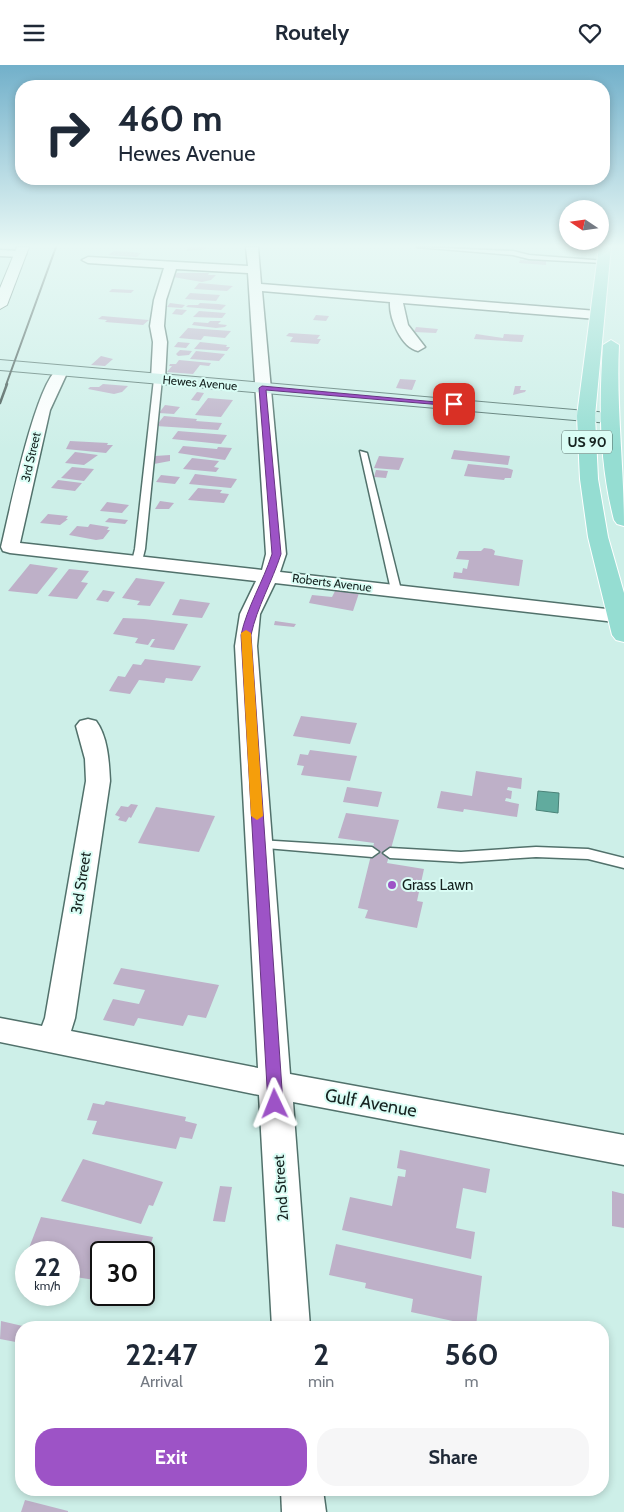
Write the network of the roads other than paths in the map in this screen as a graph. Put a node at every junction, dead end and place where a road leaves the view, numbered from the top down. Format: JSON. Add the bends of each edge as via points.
{"nodes":[{"id":1,"x":158,"y":315,"type":"edge"},
{"id":2,"x":256,"y":315,"type":"edge"},
{"id":3,"x":398,"y":315,"type":"edge"},
{"id":4,"x":527,"y":315,"type":"edge"},
{"id":5,"x":607,"y":315,"type":"edge"},
{"id":6,"x":608,"y":315,"type":"edge"},
{"id":7,"x":607,"y":324,"type":"junction"},
{"id":8,"x":418,"y":347,"type":"dead end"},
{"id":9,"x":0,"y":365,"type":"edge"},
{"id":10,"x":61,"y":371,"type":"junction"},
{"id":11,"x":158,"y":379,"type":"junction"},
{"id":12,"x":262,"y":388,"type":"junction"},
{"id":13,"x":586,"y":416,"type":"junction"},
{"id":14,"x":609,"y":418,"type":"junction"},
{"id":15,"x":363,"y":453,"type":"dead end"},
{"id":16,"x":624,"y":520,"type":"edge"},
{"id":17,"x":10,"y":547,"type":"joint"},
{"id":18,"x":137,"y":561,"type":"junction"},
{"id":19,"x":269,"y":576,"type":"junction"},
{"id":20,"x":396,"y":590,"type":"junction"},
{"id":21,"x":622,"y":623,"type":"edge"},
{"id":22,"x":88,"y":726,"type":"dead end"},
{"id":23,"x":259,"y":844,"type":"junction"},
{"id":24,"x":372,"y":852,"type":"dead end"},
{"id":25,"x":390,"y":853,"type":"dead end"},
{"id":26,"x":624,"y":863,"type":"edge"},
{"id":27,"x":0,"y":1030,"type":"edge"},
{"id":28,"x":53,"y":1040,"type":"junction"},
{"id":29,"x":275,"y":1085,"type":"junction"},
{"id":30,"x":624,"y":1150,"type":"edge"},
{"id":31,"x":291,"y":1321,"type":"edge"},
{"id":32,"x":303,"y":1496,"type":"edge"},
{"id":33,"x":304,"y":1512,"type":"edge"}],
"edges":[{"from":1,"to":11,"type":"street"},
{"from":2,"to":12,"type":"street","name":"2nd Street"},
{"from":3,"to":8,"type":"street","via":[[408,337]]},
{"from":4,"to":7,"type":"street"},
{"from":5,"to":7,"type":"main road","number":"US 90"},
{"from":6,"to":7,"type":"main road","number":"US 90"},
{"from":7,"to":13,"type":"main road","number":"US 90"},
{"from":7,"to":14,"type":"main road","number":"US 90"},
{"from":9,"to":10,"type":"main road","name":"Hewes Avenue"},
{"from":10,"to":11,"type":"main road","name":"Hewes Avenue"},
{"from":10,"to":17,"type":"street","name":"3rd Street","via":[[42,410]]},
{"from":11,"to":12,"type":"main road","name":"Hewes Avenue"},
{"from":11,"to":18,"type":"lane"},
{"from":12,"to":13,"type":"main road","name":"Hewes Avenue"},
{"from":12,"to":19,"type":"street","name":"2nd Street","via":[[276,545],[275,563]]},
{"from":13,"to":14,"type":"main road","name":"Hewes Avenue"},
{"from":13,"to":21,"type":"main road","number":"US 90","via":[[589,479],[598,537]]},
{"from":14,"to":16,"type":"main road","number":"US 90","via":[[615,477]]},
{"from":15,"to":20,"type":"lane"},
{"from":17,"to":18,"type":"street","name":"Roberts Avenue"},
{"from":18,"to":19,"type":"street","name":"Roberts Avenue"},
{"from":19,"to":20,"type":"street","name":"Roberts Avenue"},
{"from":19,"to":23,"type":"street","name":"2nd Street","via":[[250,614],[246,635]]},
{"from":20,"to":21,"type":"street","name":"Roberts Avenue"},
{"from":22,"to":28,"type":"street","name":"3rd Street","via":[[97,759],[98,781],[60,1018]]},
{"from":23,"to":24,"type":"lane"},
{"from":23,"to":29,"type":"street","name":"2nd Street"},
{"from":25,"to":26,"type":"lane","via":[[462,857],[536,852],[588,854]]},
{"from":27,"to":28,"type":"street","name":"Gulf Avenue"},
{"from":28,"to":29,"type":"street","name":"Gulf Avenue"},
{"from":29,"to":30,"type":"street","name":"Gulf Avenue"},
{"from":29,"to":31,"type":"street","name":"2nd Street"},
{"from":32,"to":33,"type":"street"}]}
